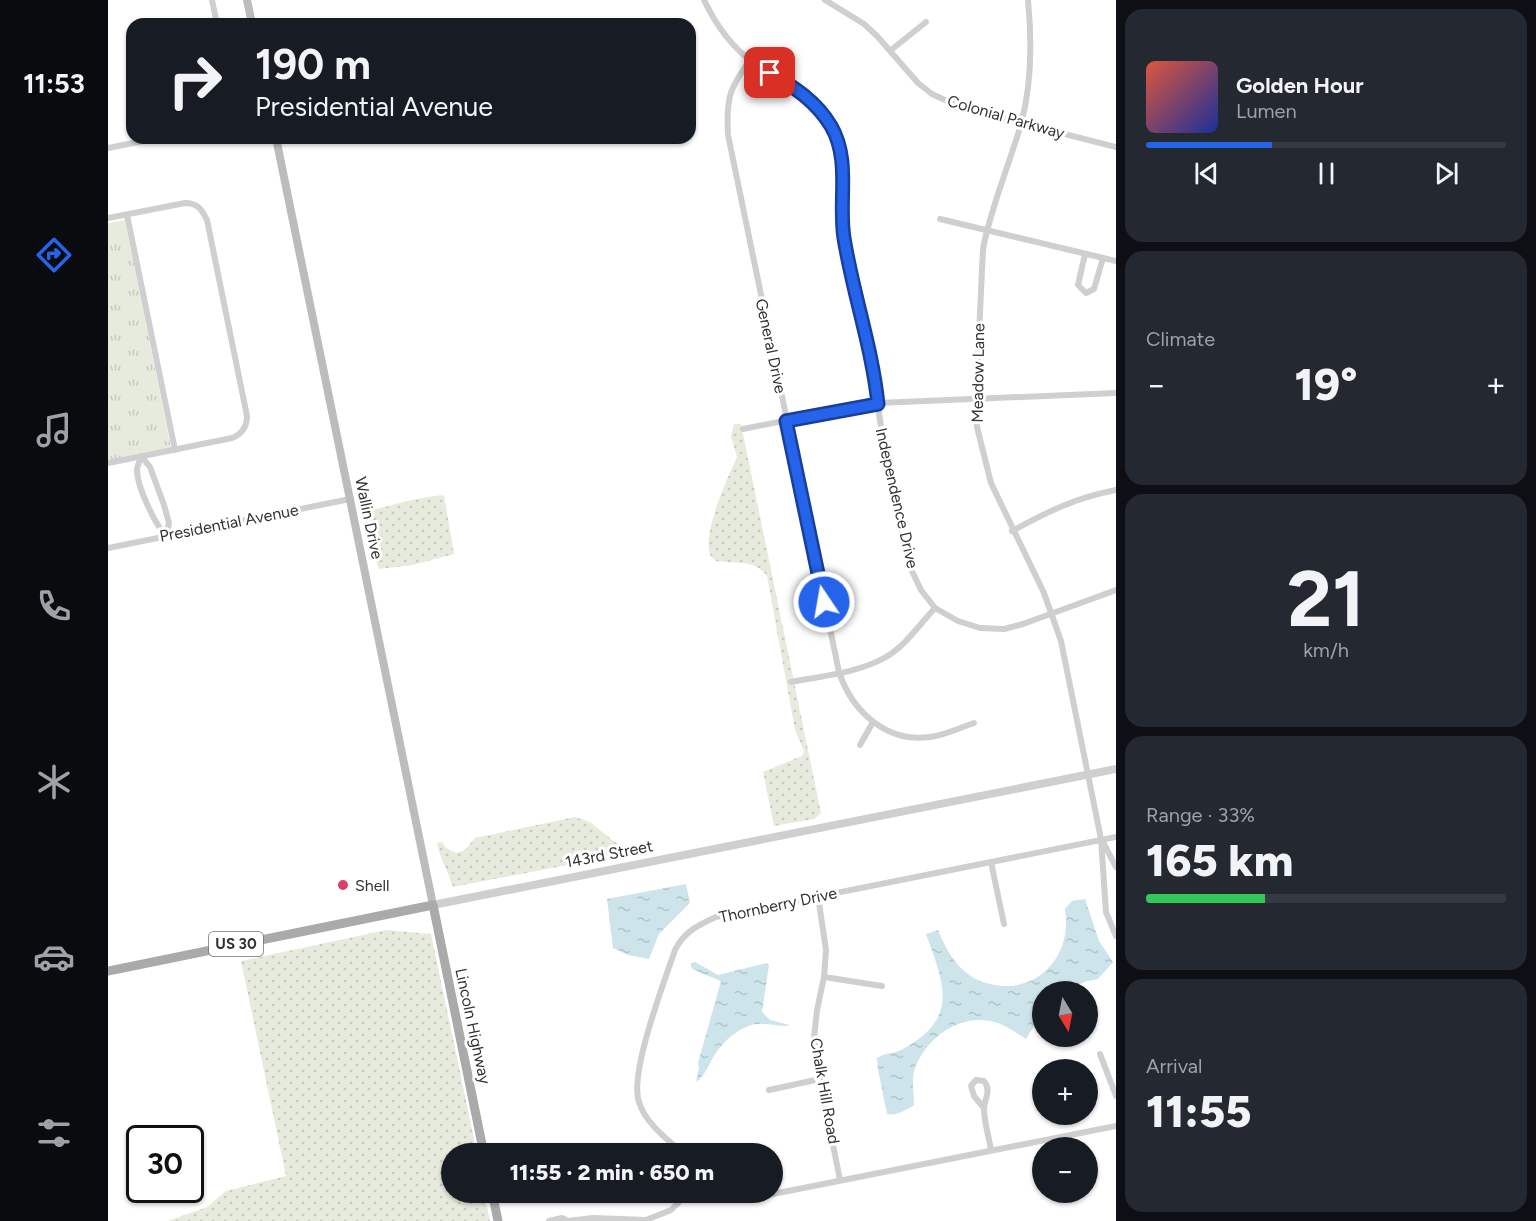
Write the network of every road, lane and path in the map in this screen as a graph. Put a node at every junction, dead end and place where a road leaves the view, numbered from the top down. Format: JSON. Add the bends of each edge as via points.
{"nodes":[{"id":1,"x":212,"y":0,"type":"edge"},
{"id":2,"x":247,"y":0,"type":"edge"},
{"id":3,"x":704,"y":0,"type":"edge"},
{"id":4,"x":825,"y":0,"type":"edge"},
{"id":5,"x":1028,"y":0,"type":"edge"},
{"id":6,"x":216,"y":18,"type":"edge"},
{"id":7,"x":251,"y":18,"type":"edge"},
{"id":8,"x":926,"y":22,"type":"dead end"},
{"id":9,"x":891,"y":50,"type":"junction"},
{"id":10,"x":750,"y":60,"type":"junction"},
{"id":11,"x":1021,"y":123,"type":"junction"},
{"id":12,"x":128,"y":144,"type":"edge"},
{"id":13,"x":277,"y":144,"type":"edge"},
{"id":14,"x":1116,"y":147,"type":"edge"},
{"id":15,"x":108,"y":148,"type":"edge"},
{"id":16,"x":127,"y":215,"type":"junction"},
{"id":17,"x":108,"y":218,"type":"edge"},
{"id":18,"x":940,"y":219,"type":"dead end"},
{"id":19,"x":987,"y":230,"type":"junction"},
{"id":20,"x":1085,"y":254,"type":"junction"},
{"id":21,"x":1103,"y":258,"type":"junction"},
{"id":22,"x":1116,"y":261,"type":"edge"},
{"id":23,"x":1116,"y":393,"type":"edge"},
{"id":24,"x":976,"y":398,"type":"junction"},
{"id":25,"x":878,"y":404,"type":"junction"},
{"id":26,"x":786,"y":421,"type":"junction"},
{"id":27,"x":743,"y":429,"type":"dead end"},
{"id":28,"x":175,"y":450,"type":"junction"},
{"id":29,"x":141,"y":456,"type":"junction"},
{"id":30,"x":108,"y":463,"type":"edge"},
{"id":31,"x":1116,"y":490,"type":"edge"},
{"id":32,"x":350,"y":499,"type":"junction"},
{"id":33,"x":1012,"y":531,"type":"junction"},
{"id":34,"x":166,"y":536,"type":"junction"},
{"id":35,"x":108,"y":548,"type":"edge"},
{"id":36,"x":1116,"y":590,"type":"edge"},
{"id":37,"x":935,"y":608,"type":"junction"},
{"id":38,"x":1052,"y":613,"type":"junction"},
{"id":39,"x":839,"y":672,"type":"junction"},
{"id":40,"x":791,"y":682,"type":"dead end"},
{"id":41,"x":873,"y":722,"type":"junction"},
{"id":42,"x":974,"y":723,"type":"dead end"},
{"id":43,"x":860,"y":745,"type":"dead end"},
{"id":44,"x":1116,"y":769,"type":"edge"},
{"id":45,"x":1088,"y":774,"type":"junction"},
{"id":46,"x":1116,"y":837,"type":"edge"},
{"id":47,"x":1101,"y":839,"type":"junction"},
{"id":48,"x":991,"y":862,"type":"junction"},
{"id":49,"x":1116,"y":867,"type":"edge"},
{"id":50,"x":818,"y":896,"type":"junction"},
{"id":51,"x":433,"y":905,"type":"junction"},
{"id":52,"x":1004,"y":924,"type":"dead end"},
{"id":53,"x":1116,"y":936,"type":"edge"},
{"id":54,"x":108,"y":971,"type":"edge"},
{"id":55,"x":824,"y":977,"type":"junction"},
{"id":56,"x":882,"y":986,"type":"dead end"},
{"id":57,"x":1100,"y":1054,"type":"dead end"},
{"id":58,"x":820,"y":1079,"type":"junction"},
{"id":59,"x":769,"y":1090,"type":"dead end"},
{"id":60,"x":1116,"y":1096,"type":"edge"},
{"id":61,"x":984,"y":1108,"type":"dead end"},
{"id":62,"x":1116,"y":1126,"type":"edge"},
{"id":63,"x":482,"y":1143,"type":"edge"},
{"id":64,"x":672,"y":1143,"type":"edge"},
{"id":65,"x":991,"y":1150,"type":"junction"},
{"id":66,"x":840,"y":1180,"type":"junction"},
{"id":67,"x":783,"y":1192,"type":"edge"},
{"id":68,"x":494,"y":1203,"type":"edge"},
{"id":69,"x":678,"y":1203,"type":"edge"},
{"id":70,"x":498,"y":1221,"type":"edge"},
{"id":71,"x":549,"y":1221,"type":"edge"},
{"id":72,"x":568,"y":1221,"type":"edge"}],
"edges":[{"from":1,"to":6,"type":"street"},
{"from":2,"to":7,"type":"main road"},
{"from":3,"to":10,"type":"street","name":"Independence Drive","via":[[727,38]]},
{"from":4,"to":9,"type":"street","name":"Colonial Parkway","via":[[864,24]]},
{"from":5,"to":11,"type":"street","name":"Meadow Lane","via":[[1030,61]]},
{"from":8,"to":9,"type":"street"},
{"from":9,"to":11,"type":"street","name":"Colonial Parkway","via":[[918,83],[939,98]]},
{"from":10,"to":25,"type":"street","name":"Independence Drive","via":[[801,92],[818,107],[832,128],[843,174],[844,238],[873,362]]},
{"from":10,"to":26,"type":"street","name":"General Drive","via":[[729,93],[728,135]]},
{"from":11,"to":14,"type":"street","name":"Colonial Parkway"},
{"from":11,"to":19,"type":"street","name":"Meadow Lane"},
{"from":12,"to":15,"type":"street"},
{"from":13,"to":32,"type":"main road","name":"Wallin Drive"},
{"from":16,"to":17,"type":"street"},
{"from":16,"to":28,"type":"street"},
{"from":16,"to":28,"type":"street","via":[[185,203],[198,206],[207,220],[247,416],[238,436]]},
{"from":18,"to":19,"type":"street"},
{"from":19,"to":20,"type":"street"},
{"from":19,"to":24,"type":"street","name":"Meadow Lane","via":[[981,270]]},
{"from":20,"to":21,"type":"street"},
{"from":20,"to":21,"type":"street","via":[[1078,285],[1086,293],[1094,289]]},
{"from":21,"to":22,"type":"street"},
{"from":23,"to":24,"type":"street"},
{"from":24,"to":25,"type":"street"},
{"from":24,"to":33,"type":"street","name":"Meadow Lane","via":[[977,427],[985,462]]},
{"from":25,"to":26,"type":"street"},
{"from":25,"to":37,"type":"street","name":"Independence Drive","via":[[910,567]]},
{"from":26,"to":27,"type":"street"},
{"from":26,"to":39,"type":"street","name":"General Drive"},
{"from":28,"to":29,"type":"street"},
{"from":29,"to":30,"type":"street"},
{"from":29,"to":34,"type":"street","via":[[150,467],[164,506],[169,523]]},
{"from":29,"to":34,"type":"street","via":[[137,469],[140,484],[157,526]]},
{"from":31,"to":33,"type":"street","via":[[1061,505]]},
{"from":32,"to":34,"type":"street","name":"Presidential Avenue"},
{"from":32,"to":51,"type":"main road","name":"Wallin Drive"},
{"from":33,"to":38,"type":"street","name":"Meadow Lane"},
{"from":34,"to":35,"type":"street","name":"Presidential Avenue"},
{"from":36,"to":38,"type":"street","name":"Independence Drive"},
{"from":37,"to":38,"type":"street","name":"Independence Drive","via":[[980,628],[1004,629]]},
{"from":37,"to":39,"type":"street","via":[[886,656]]},
{"from":38,"to":45,"type":"street","name":"Meadow Lane"},
{"from":39,"to":40,"type":"street"},
{"from":39,"to":41,"type":"street","name":"General Drive","via":[[851,700]]},
{"from":41,"to":42,"type":"street","name":"General Drive","via":[[890,732],[928,738]]},
{"from":41,"to":43,"type":"street"},
{"from":44,"to":45,"type":"street","name":"143rd Street"},
{"from":45,"to":47,"type":"street","name":"Meadow Lane"},
{"from":45,"to":51,"type":"street","name":"143rd Street"},
{"from":46,"to":47,"type":"street","name":"Thornberry Drive"},
{"from":47,"to":48,"type":"street","name":"Thornberry Drive"},
{"from":47,"to":49,"type":"street","name":"Meadow Lane"},
{"from":47,"to":53,"type":"street","name":"Meadow Lane","via":[[1106,912]]},
{"from":48,"to":50,"type":"street","name":"Thornberry Drive"},
{"from":48,"to":52,"type":"street"},
{"from":50,"to":55,"type":"street","name":"Chalk Hill Road","via":[[826,950]]},
{"from":50,"to":64,"type":"street","name":"Thornberry Drive","via":[[716,917],[680,939],[639,1066],[636,1088],[639,1104]]},
{"from":51,"to":54,"type":"main road","name":"143rd Street","number":"US 30"},
{"from":51,"to":63,"type":"main road","name":"Lincoln Highway"},
{"from":55,"to":56,"type":"street"},
{"from":55,"to":58,"type":"street","name":"Chalk Hill Road","via":[[815,1023]]},
{"from":57,"to":60,"type":"street"},
{"from":58,"to":59,"type":"street"},
{"from":58,"to":66,"type":"street","name":"Chalk Hill Road"},
{"from":61,"to":65,"type":"street"},
{"from":62,"to":65,"type":"street"},
{"from":65,"to":66,"type":"street"},
{"from":66,"to":67,"type":"street"},
{"from":68,"to":70,"type":"main road"},
{"from":69,"to":72,"type":"street","via":[[646,1220]]},
{"from":71,"to":72,"type":"street"}]}
